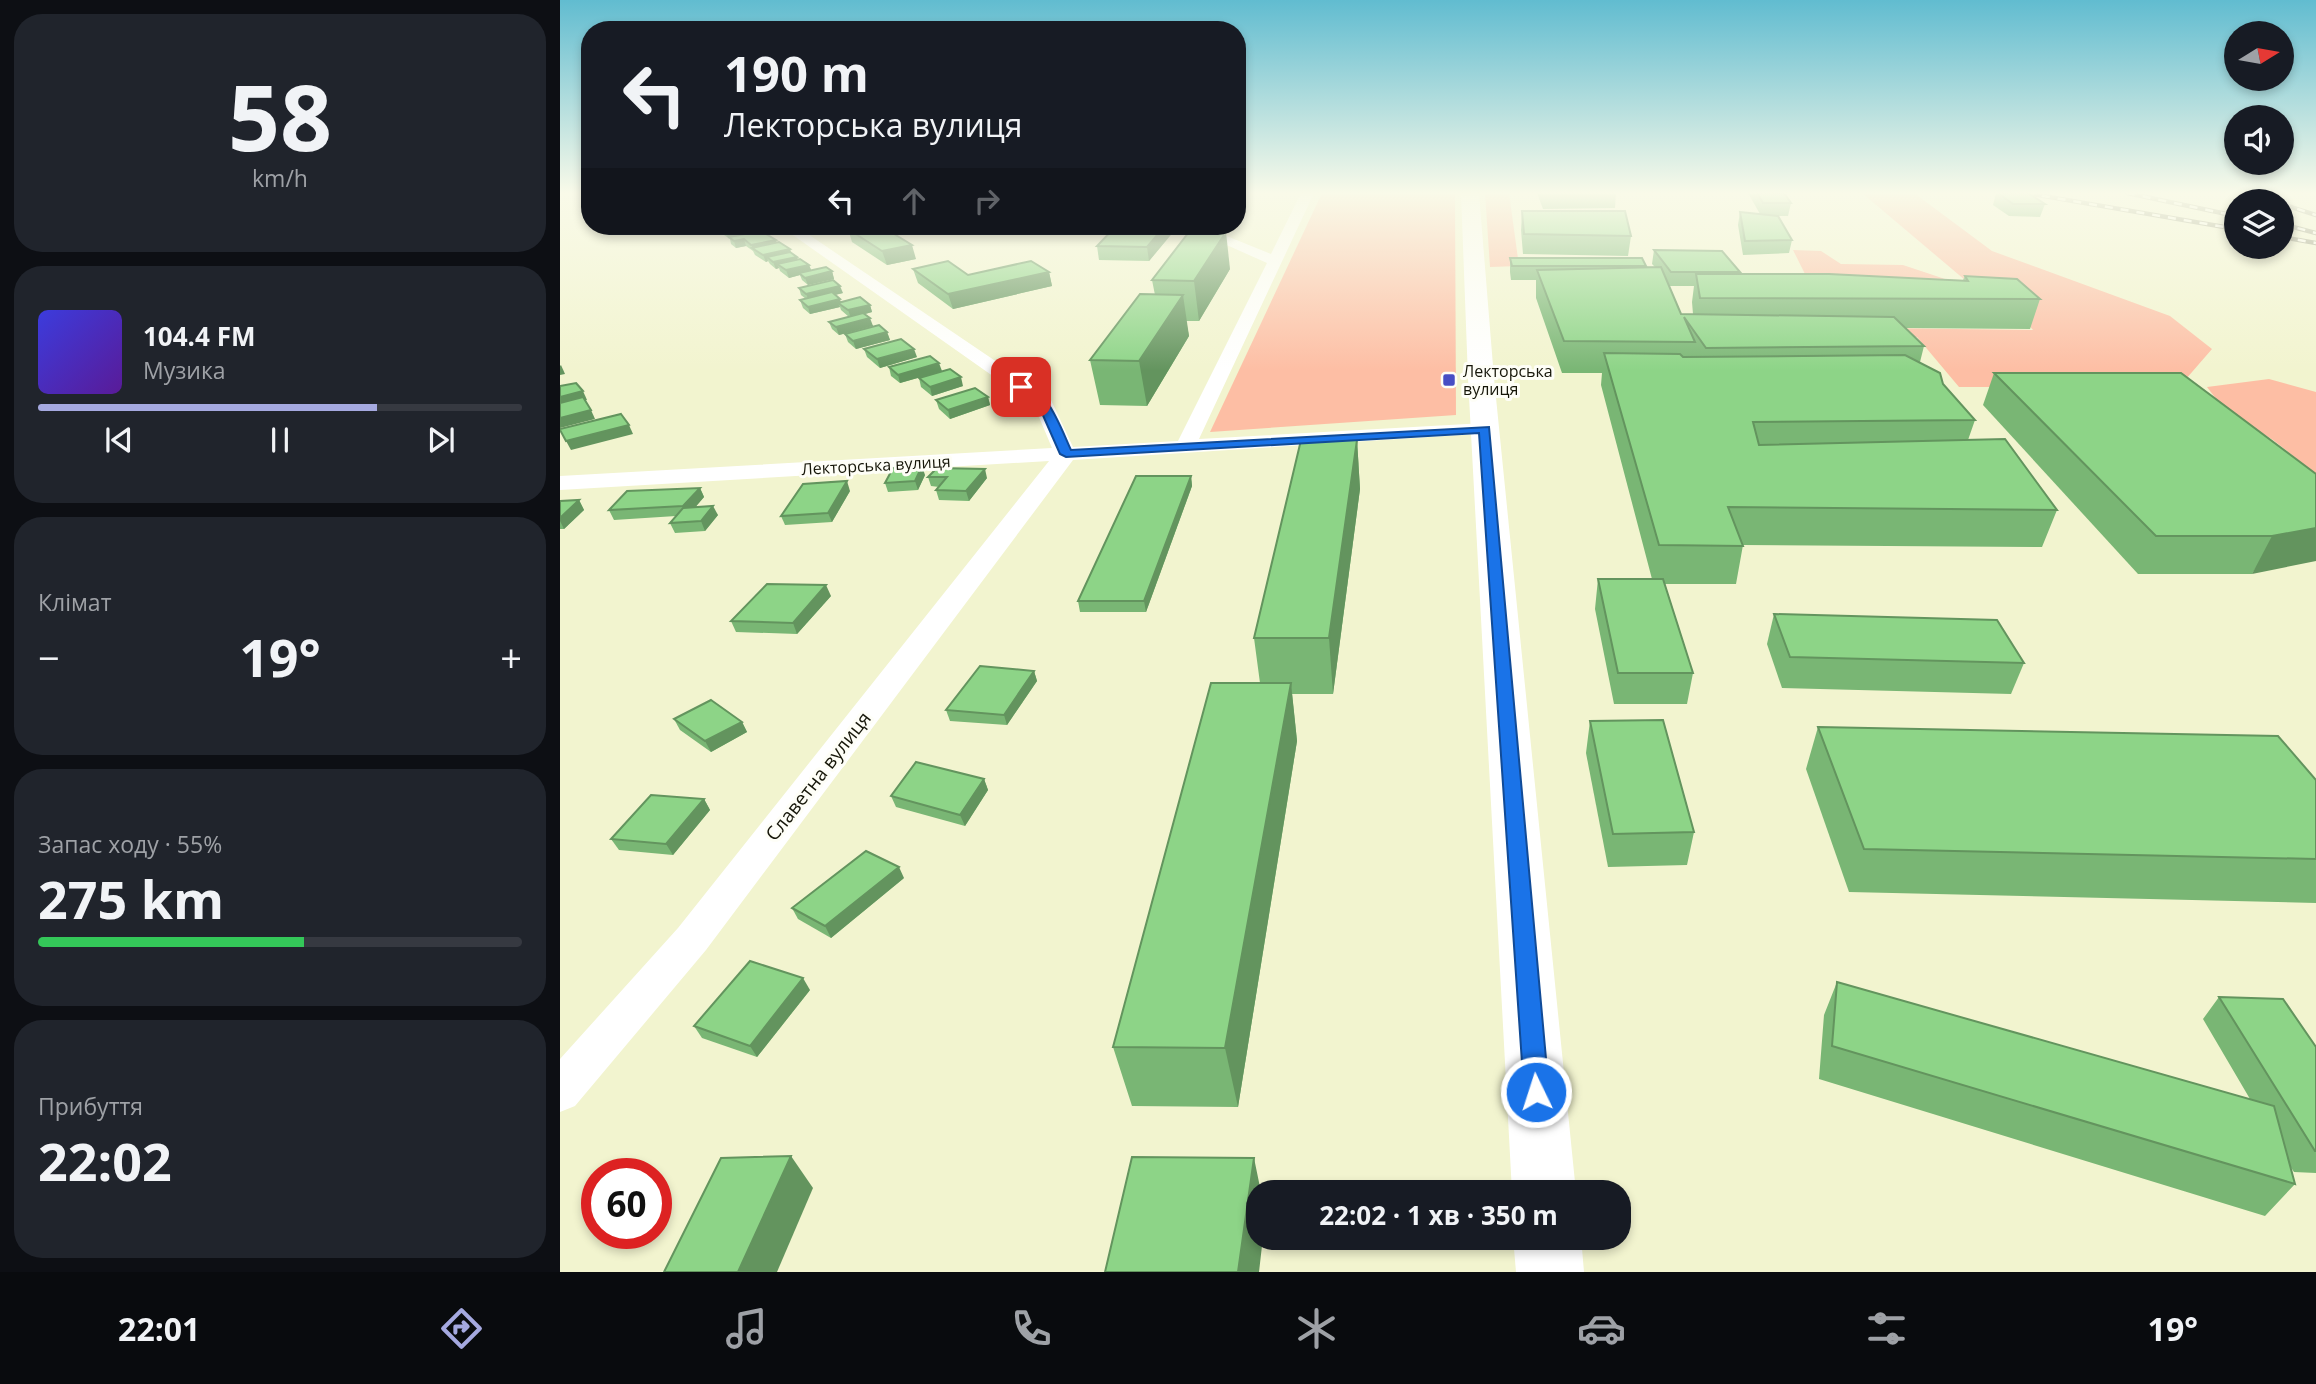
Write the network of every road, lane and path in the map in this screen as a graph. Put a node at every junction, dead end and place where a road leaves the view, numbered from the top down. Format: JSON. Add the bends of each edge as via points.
{"nodes":[{"id":1,"x":825,"y":252,"type":"edge"},
{"id":2,"x":1254,"y":252,"type":"edge"},
{"id":3,"x":1279,"y":252,"type":"edge"},
{"id":4,"x":1474,"y":252,"type":"edge"},
{"id":5,"x":1275,"y":261,"type":"junction"},
{"id":6,"x":1485,"y":429,"type":"junction"},
{"id":7,"x":1185,"y":447,"type":"junction"},
{"id":8,"x":1066,"y":454,"type":"junction"},
{"id":9,"x":560,"y":483,"type":"edge"},
{"id":10,"x":560,"y":1091,"type":"edge"},
{"id":11,"x":1543,"y":1180,"type":"edge"},
{"id":12,"x":1548,"y":1250,"type":"edge"},
{"id":13,"x":1550,"y":1272,"type":"edge"}],
"edges":[{"from":1,"to":8,"type":"street","via":[[1043,402]]},
{"from":2,"to":5,"type":"street"},
{"from":3,"to":5,"type":"street"},
{"from":4,"to":6,"type":"main road"},
{"from":5,"to":7,"type":"street"},
{"from":6,"to":7,"type":"street","name":"Лекторська вулиця"},
{"from":6,"to":11,"type":"main road"},
{"from":7,"to":8,"type":"street","name":"Лекторська вулиця"},
{"from":8,"to":9,"type":"street","name":"Лекторська вулиця"},
{"from":8,"to":10,"type":"street","name":"Славетна вулиця","via":[[692,939]]},
{"from":12,"to":13,"type":"main road"}]}
